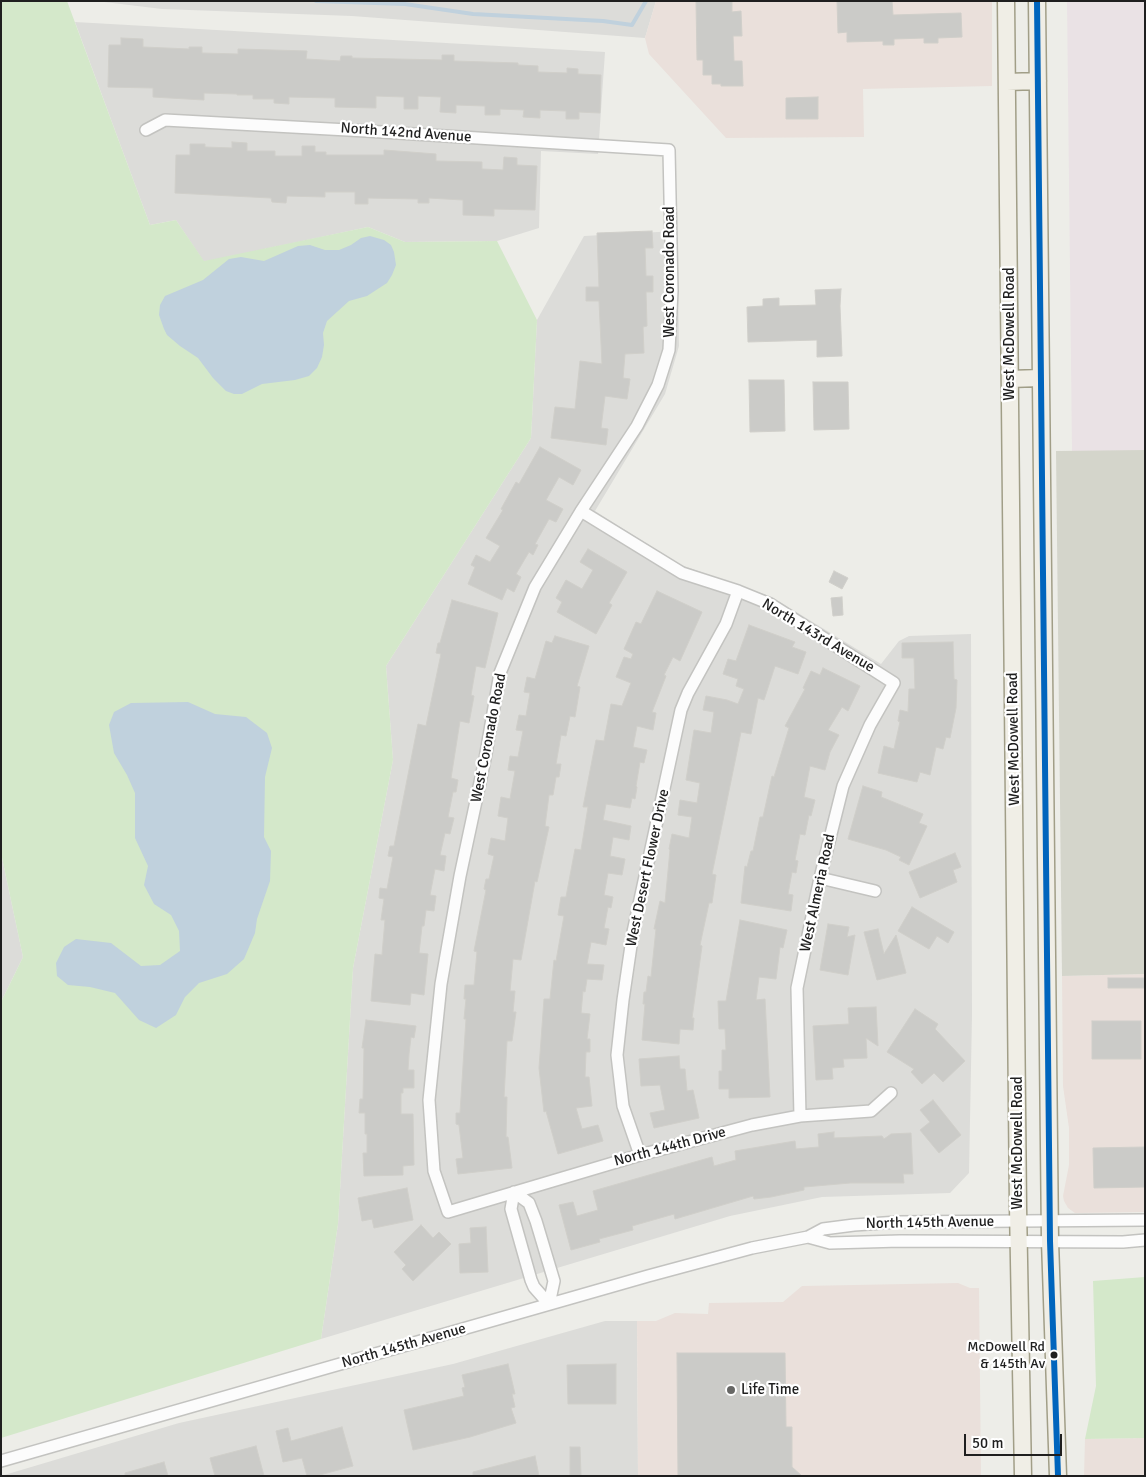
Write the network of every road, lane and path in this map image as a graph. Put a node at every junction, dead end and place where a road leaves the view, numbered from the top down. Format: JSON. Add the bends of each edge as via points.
{"nodes":[{"id":1,"x":1006,"y":1,"type":"edge"},
{"id":2,"x":1037,"y":1,"type":"edge"},
{"id":3,"x":1038,"y":81,"type":"junction"},
{"id":4,"x":1007,"y":82,"type":"junction"},
{"id":5,"x":146,"y":130,"type":"dead end"},
{"id":6,"x":669,"y":150,"type":"joint"},
{"id":7,"x":1040,"y":378,"type":"junction"},
{"id":8,"x":1010,"y":379,"type":"junction"},
{"id":9,"x":581,"y":511,"type":"junction"},
{"id":10,"x":738,"y":591,"type":"junction"},
{"id":11,"x":894,"y":683,"type":"joint"},
{"id":12,"x":820,"y":878,"type":"junction"},
{"id":13,"x":875,"y":891,"type":"dead end"},
{"id":14,"x":891,"y":1093,"type":"dead end"},
{"id":15,"x":800,"y":1116,"type":"junction"},
{"id":16,"x":640,"y":1155,"type":"junction"},
{"id":17,"x":514,"y":1192,"type":"junction"},
{"id":18,"x":448,"y":1212,"type":"joint"},
{"id":19,"x":1050,"y":1220,"type":"junction"},
{"id":20,"x":1145,"y":1220,"type":"edge"},
{"id":21,"x":1018,"y":1221,"type":"junction"},
{"id":22,"x":808,"y":1237,"type":"junction"},
{"id":23,"x":1145,"y":1240,"type":"edge"},
{"id":24,"x":1019,"y":1241,"type":"junction"},
{"id":25,"x":1050,"y":1241,"type":"junction"},
{"id":26,"x":549,"y":1304,"type":"junction"},
{"id":27,"x":1,"y":1461,"type":"edge"},
{"id":28,"x":1023,"y":1476,"type":"edge"},
{"id":29,"x":1058,"y":1476,"type":"edge"}],
"edges":[{"from":1,"to":4,"type":"main road","name":"West McDowell Road"},
{"from":2,"to":3,"type":"main road","name":"West McDowell Road"},
{"from":3,"to":4,"type":"main road"},
{"from":3,"to":7,"type":"main road","name":"West McDowell Road"},
{"from":4,"to":8,"type":"main road","name":"West McDowell Road"},
{"from":5,"to":6,"type":"street","name":"North 142nd Avenue","via":[[165,120]]},
{"from":6,"to":9,"type":"street","name":"West Coronado Road","via":[[672,290],[669,350],[658,385],[636,426]]},
{"from":7,"to":8,"type":"main road"},
{"from":7,"to":19,"type":"main road","name":"West McDowell Road"},
{"from":8,"to":21,"type":"main road","name":"West McDowell Road"},
{"from":9,"to":10,"type":"street","name":"North 143rd Avenue","via":[[682,573]]},
{"from":9,"to":18,"type":"street","name":"West Coronado Road","via":[[535,587],[500,673],[460,876],[441,984],[429,1100],[434,1171]]},
{"from":10,"to":11,"type":"street","name":"North 143rd Avenue","via":[[770,604]]},
{"from":10,"to":16,"type":"street","name":"West Desert Flower Drive","via":[[726,624],[681,710],[633,932],[617,1055],[623,1106]]},
{"from":11,"to":12,"type":"street","name":"West Almeria Road","via":[[842,786]]},
{"from":12,"to":13,"type":"street"},
{"from":12,"to":15,"type":"street","name":"West Almeria Road","via":[[797,988]]},
{"from":14,"to":15,"type":"street","name":"North 144th Drive","via":[[871,1112]]},
{"from":15,"to":16,"type":"street","name":"North 144th Drive","via":[[752,1125]]},
{"from":16,"to":17,"type":"street","name":"North 144th Drive"},
{"from":17,"to":18,"type":"street","name":"North 144th Drive"},
{"from":17,"to":26,"type":"street","via":[[511,1209],[531,1280]]},
{"from":17,"to":26,"type":"street","via":[[530,1203],[536,1222],[554,1280]]},
{"from":19,"to":20,"type":"street","name":"North 145th Avenue"},
{"from":19,"to":21,"type":"street","name":"North 145th Avenue"},
{"from":19,"to":25,"type":"main road","name":"West McDowell Road"},
{"from":21,"to":22,"type":"street","name":"North 145th Avenue","via":[[854,1225],[823,1229]]},
{"from":21,"to":24,"type":"main road","name":"West McDowell Road"},
{"from":22,"to":24,"type":"street","name":"North 145th Avenue","via":[[830,1242]]},
{"from":22,"to":26,"type":"street","name":"North 145th Avenue","via":[[714,1258]]},
{"from":23,"to":25,"type":"street","name":"North 145th Avenue"},
{"from":24,"to":25,"type":"street","name":"North 145th Avenue"},
{"from":24,"to":28,"type":"main road","name":"West McDowell Road"},
{"from":25,"to":29,"type":"main road","name":"West McDowell Road"},
{"from":26,"to":27,"type":"street","name":"North 145th Avenue"}]}
